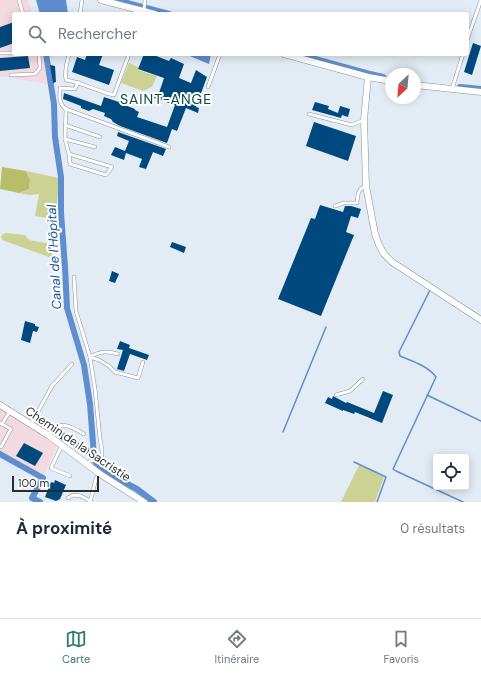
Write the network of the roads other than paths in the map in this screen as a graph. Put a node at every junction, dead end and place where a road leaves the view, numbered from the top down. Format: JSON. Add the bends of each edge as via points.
{"nodes":[{"id":1,"x":18,"y":0,"type":"edge"},
{"id":2,"x":82,"y":0,"type":"edge"},
{"id":3,"x":101,"y":0,"type":"edge"},
{"id":4,"x":145,"y":0,"type":"edge"},
{"id":5,"x":481,"y":0,"type":"edge"},
{"id":6,"x":21,"y":12,"type":"edge"},
{"id":7,"x":80,"y":12,"type":"edge"},
{"id":8,"x":144,"y":12,"type":"edge"},
{"id":9,"x":469,"y":34,"type":"edge"},
{"id":10,"x":0,"y":53,"type":"edge"},
{"id":11,"x":12,"y":53,"type":"edge"},
{"id":12,"x":40,"y":56,"type":"edge"},
{"id":13,"x":69,"y":56,"type":"edge"},
{"id":14,"x":128,"y":56,"type":"edge"},
{"id":15,"x":219,"y":56,"type":"edge"},
{"id":16,"x":291,"y":56,"type":"edge"},
{"id":17,"x":462,"y":56,"type":"edge"},
{"id":18,"x":11,"y":75,"type":"dead end"},
{"id":19,"x":368,"y":77,"type":"junction"},
{"id":20,"x":385,"y":80,"type":"edge"},
{"id":21,"x":78,"y":82,"type":"junction"},
{"id":22,"x":421,"y":86,"type":"edge"},
{"id":23,"x":208,"y":87,"type":"dead end"},
{"id":24,"x":452,"y":90,"type":"junction"},
{"id":25,"x":481,"y":92,"type":"edge"},
{"id":26,"x":66,"y":109,"type":"junction"},
{"id":27,"x":309,"y":114,"type":"dead end"},
{"id":28,"x":364,"y":120,"type":"junction"},
{"id":29,"x":65,"y":125,"type":"junction"},
{"id":30,"x":100,"y":137,"type":"dead end"},
{"id":31,"x":65,"y":139,"type":"junction"},
{"id":32,"x":169,"y":146,"type":"dead end"},
{"id":33,"x":95,"y":147,"type":"dead end"},
{"id":34,"x":69,"y":154,"type":"junction"},
{"id":35,"x":366,"y":186,"type":"junction"},
{"id":36,"x":335,"y":206,"type":"dead end"},
{"id":37,"x":74,"y":277,"type":"dead end"},
{"id":38,"x":481,"y":320,"type":"edge"},
{"id":39,"x":118,"y":354,"type":"dead end"},
{"id":40,"x":90,"y":357,"type":"junction"},
{"id":41,"x":143,"y":362,"type":"dead end"},
{"id":42,"x":72,"y":364,"type":"dead end"},
{"id":43,"x":363,"y":379,"type":"dead end"},
{"id":44,"x":336,"y":394,"type":"dead end"},
{"id":45,"x":0,"y":405,"type":"edge"},
{"id":46,"x":10,"y":411,"type":"junction"},
{"id":47,"x":1,"y":423,"type":"edge"},
{"id":48,"x":31,"y":424,"type":"junction"},
{"id":49,"x":84,"y":434,"type":"dead end"},
{"id":50,"x":48,"y":435,"type":"junction"},
{"id":51,"x":62,"y":445,"type":"junction"},
{"id":52,"x":1,"y":447,"type":"edge"},
{"id":53,"x":87,"y":464,"type":"junction"},
{"id":54,"x":100,"y":474,"type":"junction"},
{"id":55,"x":70,"y":476,"type":"dead end"},
{"id":56,"x":68,"y":498,"type":"dead end"},
{"id":57,"x":90,"y":501,"type":"edge"},
{"id":58,"x":144,"y":502,"type":"edge"}],
"edges":[{"from":1,"to":6,"type":"lane"},
{"from":2,"to":7,"type":"lane"},
{"from":3,"to":8,"type":"street"},
{"from":4,"to":8,"type":"lane"},
{"from":5,"to":9,"type":"lane"},
{"from":10,"to":11,"type":"lane"},
{"from":12,"to":18,"type":"lane","via":[[40,68],[35,74]]},
{"from":13,"to":21,"type":"lane","via":[[66,80]]},
{"from":14,"to":21,"type":"lane","via":[[114,95]]},
{"from":15,"to":23,"type":"lane"},
{"from":16,"to":19,"type":"street"},
{"from":17,"to":24,"type":"lane"},
{"from":19,"to":20,"type":"street"},
{"from":19,"to":28,"type":"street"},
{"from":21,"to":26,"type":"lane","via":[[76,89],[60,88],[59,100]]},
{"from":22,"to":24,"type":"street"},
{"from":24,"to":25,"type":"street"},
{"from":26,"to":29,"type":"lane"},
{"from":26,"to":32,"type":"lane"},
{"from":27,"to":28,"type":"lane","via":[[352,125]]},
{"from":28,"to":35,"type":"street"},
{"from":29,"to":30,"type":"lane"},
{"from":29,"to":31,"type":"lane"},
{"from":31,"to":33,"type":"lane"},
{"from":31,"to":34,"type":"lane"},
{"from":34,"to":34,"type":"lane","via":[[98,163],[112,167],[106,175],[70,164]]},
{"from":35,"to":36,"type":"lane","via":[[358,192],[357,203]]},
{"from":35,"to":38,"type":"street","via":[[375,234],[384,254],[392,262]]},
{"from":37,"to":40,"type":"lane","via":[[76,310]]},
{"from":39,"to":40,"type":"lane","via":[[106,351]]},
{"from":40,"to":41,"type":"lane","via":[[109,366],[115,372],[138,378]]},
{"from":40,"to":53,"type":"lane","via":[[102,456]]},
{"from":42,"to":48,"type":"lane","via":[[52,386]]},
{"from":43,"to":44,"type":"lane","via":[[350,391]]},
{"from":45,"to":46,"type":"street","name":"Chemin de la Sacristie"},
{"from":46,"to":47,"type":"lane"},
{"from":46,"to":48,"type":"street","name":"Chemin de la Sacristie"},
{"from":47,"to":52,"type":"lane","via":[[11,429]]},
{"from":48,"to":50,"type":"street","name":"Chemin de la Sacristie"},
{"from":49,"to":50,"type":"lane","via":[[62,425],[52,429]]},
{"from":50,"to":51,"type":"street","name":"Chemin de la Sacristie"},
{"from":51,"to":53,"type":"street","name":"Chemin de la Sacristie"},
{"from":51,"to":55,"type":"lane","via":[[51,468]]},
{"from":53,"to":54,"type":"street","name":"Chemin de la Sacristie"},
{"from":54,"to":57,"type":"lane","via":[[96,479]]},
{"from":54,"to":58,"type":"street","name":"Chemin de la Sacristie"},
{"from":56,"to":57,"type":"lane","via":[[73,495],[81,496]]}]}
